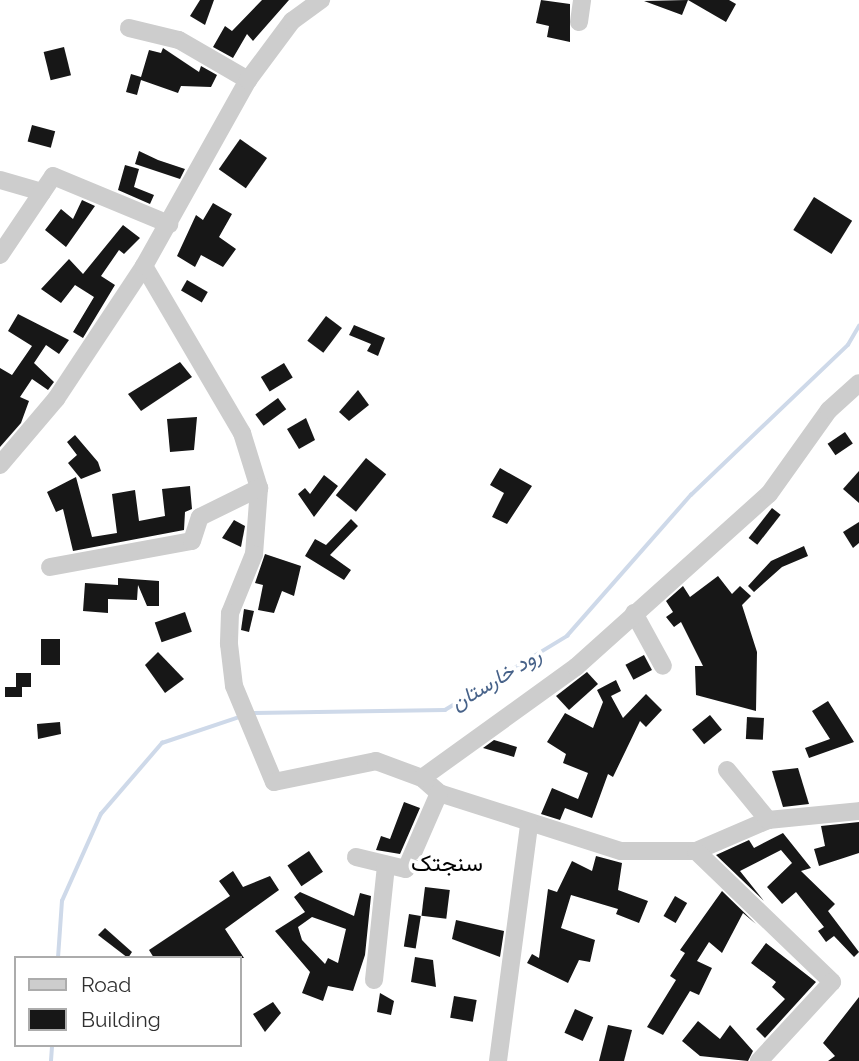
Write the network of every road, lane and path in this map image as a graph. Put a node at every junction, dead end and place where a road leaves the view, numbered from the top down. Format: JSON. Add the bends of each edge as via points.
{"nodes":[{"id":1,"x":321,"y":0,"type":"edge"},
{"id":2,"x":582,"y":0,"type":"edge"},
{"id":3,"x":579,"y":22,"type":"dead end"},
{"id":4,"x":129,"y":28,"type":"dead end"},
{"id":5,"x":248,"y":80,"type":"junction"},
{"id":6,"x":0,"y":180,"type":"edge"},
{"id":7,"x":42,"y":191,"type":"junction"},
{"id":8,"x":169,"y":224,"type":"junction"},
{"id":9,"x":0,"y":255,"type":"edge"},
{"id":10,"x":144,"y":266,"type":"junction"},
{"id":11,"x":859,"y":383,"type":"edge"},
{"id":12,"x":0,"y":465,"type":"edge"},
{"id":13,"x":258,"y":488,"type":"junction"},
{"id":14,"x":50,"y":567,"type":"dead end"},
{"id":15,"x":634,"y":613,"type":"junction"},
{"id":16,"x":663,"y":666,"type":"dead end"},
{"id":17,"x":727,"y":770,"type":"dead end"},
{"id":18,"x":422,"y":778,"type":"junction"},
{"id":19,"x":439,"y":793,"type":"junction"},
{"id":20,"x":859,"y":811,"type":"edge"},
{"id":21,"x":768,"y":820,"type":"junction"},
{"id":22,"x":529,"y":825,"type":"junction"},
{"id":23,"x":696,"y":851,"type":"junction"},
{"id":24,"x":356,"y":857,"type":"dead end"},
{"id":25,"x":386,"y":865,"type":"junction"},
{"id":26,"x":374,"y":980,"type":"dead end"},
{"id":27,"x":498,"y":1061,"type":"edge"},
{"id":28,"x":759,"y":1061,"type":"edge"}],
"edges":[{"from":1,"to":5,"type":"street","via":[[292,21]]},
{"from":2,"to":3,"type":"street"},
{"from":4,"to":5,"type":"street","via":[[179,40]]},
{"from":5,"to":8,"type":"street"},
{"from":6,"to":7,"type":"street"},
{"from":7,"to":8,"type":"street","via":[[53,176]]},
{"from":7,"to":9,"type":"street"},
{"from":8,"to":10,"type":"street"},
{"from":10,"to":12,"type":"street","via":[[56,399]]},
{"from":10,"to":13,"type":"street","via":[[242,433]]},
{"from":11,"to":15,"type":"street","via":[[830,410],[769,494]]},
{"from":13,"to":14,"type":"street","via":[[200,517],[192,541]]},
{"from":13,"to":18,"type":"street","via":[[254,554],[230,613],[234,686],[274,782],[376,761]]},
{"from":15,"to":16,"type":"street"},
{"from":15,"to":18,"type":"street","via":[[576,667]]},
{"from":17,"to":21,"type":"street"},
{"from":18,"to":19,"type":"street"},
{"from":19,"to":22,"type":"street"},
{"from":19,"to":25,"type":"street","via":[[406,869]]},
{"from":20,"to":21,"type":"street"},
{"from":21,"to":23,"type":"street"},
{"from":22,"to":23,"type":"street","via":[[621,851]]},
{"from":22,"to":27,"type":"street"},
{"from":23,"to":28,"type":"street","via":[[832,982]]},
{"from":24,"to":25,"type":"street"},
{"from":25,"to":26,"type":"street"}]}
